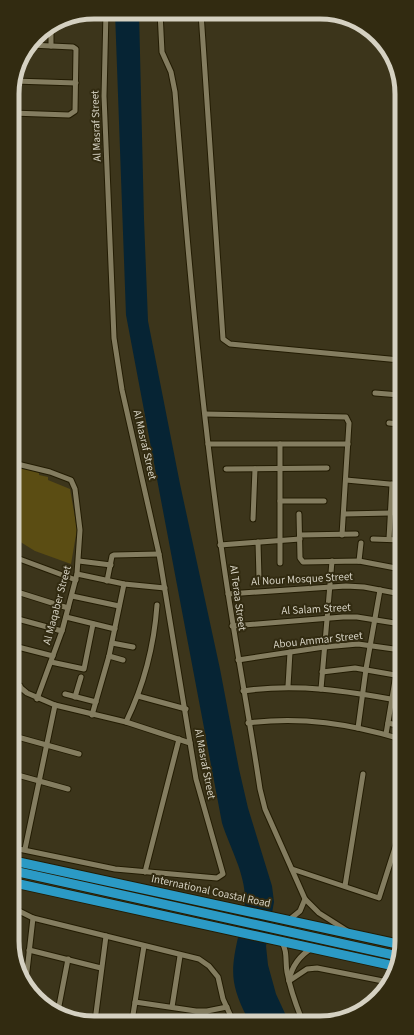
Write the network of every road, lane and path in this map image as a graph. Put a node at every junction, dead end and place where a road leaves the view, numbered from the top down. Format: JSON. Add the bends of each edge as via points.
{"nodes":[{"id":1,"x":106,"y":19,"type":"edge"},
{"id":2,"x":160,"y":19,"type":"edge"},
{"id":3,"x":201,"y":19,"type":"edge"},
{"id":4,"x":51,"y":33,"type":"edge"},
{"id":5,"x":37,"y":45,"type":"edge"},
{"id":6,"x":51,"y":46,"type":"junction"},
{"id":7,"x":20,"y":81,"type":"edge"},
{"id":8,"x":76,"y":83,"type":"junction"},
{"id":9,"x":19,"y":113,"type":"edge"},
{"id":10,"x":395,"y":360,"type":"edge"},
{"id":11,"x":375,"y":393,"type":"dead end"},
{"id":12,"x":395,"y":395,"type":"edge"},
{"id":13,"x":205,"y":414,"type":"junction"},
{"id":14,"x":389,"y":423,"type":"dead end"},
{"id":15,"x":395,"y":424,"type":"edge"},
{"id":16,"x":208,"y":444,"type":"junction"},
{"id":17,"x":280,"y":444,"type":"junction"},
{"id":18,"x":348,"y":444,"type":"junction"},
{"id":19,"x":19,"y":464,"type":"edge"},
{"id":20,"x":280,"y":468,"type":"junction"},
{"id":21,"x":327,"y":468,"type":"dead end"},
{"id":22,"x":226,"y":469,"type":"dead end"},
{"id":23,"x":255,"y":469,"type":"junction"},
{"id":24,"x":346,"y":480,"type":"junction"},
{"id":25,"x":395,"y":485,"type":"edge"},
{"id":26,"x":395,"y":491,"type":"edge"},
{"id":27,"x":280,"y":501,"type":"junction"},
{"id":28,"x":324,"y":501,"type":"dead end"},
{"id":29,"x":391,"y":513,"type":"junction"},
{"id":30,"x":300,"y":514,"type":"dead end"},
{"id":31,"x":344,"y":514,"type":"junction"},
{"id":32,"x":254,"y":519,"type":"dead end"},
{"id":33,"x":342,"y":534,"type":"junction"},
{"id":34,"x":356,"y":534,"type":"dead end"},
{"id":35,"x":300,"y":537,"type":"junction"},
{"id":36,"x":389,"y":538,"type":"junction"},
{"id":37,"x":373,"y":539,"type":"dead end"},
{"id":38,"x":395,"y":539,"type":"edge"},
{"id":39,"x":280,"y":541,"type":"junction"},
{"id":40,"x":258,"y":542,"type":"junction"},
{"id":41,"x":361,"y":543,"type":"dead end"},
{"id":42,"x":220,"y":544,"type":"junction"},
{"id":43,"x":159,"y":554,"type":"junction"},
{"id":44,"x":19,"y":559,"type":"edge"},
{"id":45,"x":332,"y":561,"type":"junction"},
{"id":46,"x":359,"y":561,"type":"junction"},
{"id":47,"x":79,"y":562,"type":"junction"},
{"id":48,"x":280,"y":563,"type":"dead end"},
{"id":49,"x":111,"y":564,"type":"junction"},
{"id":50,"x":395,"y":568,"type":"edge"},
{"id":51,"x":77,"y":574,"type":"junction"},
{"id":52,"x":259,"y":578,"type":"dead end"},
{"id":53,"x":76,"y":580,"type":"junction"},
{"id":54,"x":107,"y":580,"type":"junction"},
{"id":55,"x":124,"y":584,"type":"junction"},
{"id":56,"x":329,"y":587,"type":"junction"},
{"id":57,"x":165,"y":588,"type":"junction"},
{"id":58,"x":380,"y":590,"type":"junction"},
{"id":59,"x":19,"y":593,"type":"edge"},
{"id":60,"x":395,"y":593,"type":"edge"},
{"id":61,"x":228,"y":594,"type":"junction"},
{"id":62,"x":72,"y":596,"type":"junction"},
{"id":63,"x":157,"y":605,"type":"dead end"},
{"id":64,"x":119,"y":606,"type":"junction"},
{"id":65,"x":68,"y":608,"type":"junction"},
{"id":66,"x":66,"y":617,"type":"junction"},
{"id":67,"x":327,"y":618,"type":"junction"},
{"id":68,"x":19,"y":619,"type":"edge"},
{"id":69,"x":374,"y":619,"type":"junction"},
{"id":70,"x":395,"y":623,"type":"edge"},
{"id":71,"x":92,"y":624,"type":"junction"},
{"id":72,"x":232,"y":626,"type":"junction"},
{"id":73,"x":115,"y":629,"type":"junction"},
{"id":74,"x":62,"y":631,"type":"junction"},
{"id":75,"x":112,"y":643,"type":"junction"},
{"id":76,"x":370,"y":644,"type":"junction"},
{"id":77,"x":19,"y":647,"type":"edge"},
{"id":78,"x":133,"y":647,"type":"dead end"},
{"id":79,"x":324,"y":647,"type":"junction"},
{"id":80,"x":395,"y":647,"type":"edge"},
{"id":81,"x":290,"y":652,"type":"junction"},
{"id":82,"x":54,"y":656,"type":"junction"},
{"id":83,"x":109,"y":656,"type":"junction"},
{"id":84,"x":123,"y":660,"type":"dead end"},
{"id":85,"x":238,"y":660,"type":"junction"},
{"id":86,"x":51,"y":662,"type":"junction"},
{"id":87,"x":366,"y":669,"type":"junction"},
{"id":88,"x":322,"y":672,"type":"junction"},
{"id":89,"x":395,"y":674,"type":"edge"},
{"id":90,"x":82,"y":677,"type":"dead end"},
{"id":91,"x":20,"y":686,"type":"joint"},
{"id":92,"x":288,"y":686,"type":"junction"},
{"id":93,"x":395,"y":688,"type":"edge"},
{"id":94,"x":320,"y":689,"type":"junction"},
{"id":95,"x":19,"y":690,"type":"edge"},
{"id":96,"x":243,"y":691,"type":"junction"},
{"id":97,"x":362,"y":693,"type":"junction"},
{"id":98,"x":65,"y":694,"type":"dead end"},
{"id":99,"x":138,"y":696,"type":"junction"},
{"id":100,"x":75,"y":697,"type":"junction"},
{"id":101,"x":37,"y":699,"type":"junction"},
{"id":102,"x":392,"y":700,"type":"junction"},
{"id":103,"x":395,"y":701,"type":"edge"},
{"id":104,"x":96,"y":702,"type":"junction"},
{"id":105,"x":55,"y":706,"type":"junction"},
{"id":106,"x":186,"y":709,"type":"junction"},
{"id":107,"x":92,"y":715,"type":"junction"},
{"id":108,"x":126,"y":722,"type":"junction"},
{"id":109,"x":248,"y":723,"type":"junction"},
{"id":110,"x":388,"y":723,"type":"junction"},
{"id":111,"x":395,"y":725,"type":"edge"},
{"id":112,"x":358,"y":728,"type":"junction"},
{"id":113,"x":386,"y":734,"type":"junction"},
{"id":114,"x":19,"y":737,"type":"edge"},
{"id":115,"x":395,"y":737,"type":"edge"},
{"id":116,"x":179,"y":739,"type":"junction"},
{"id":117,"x":190,"y":743,"type":"junction"},
{"id":118,"x":47,"y":745,"type":"junction"},
{"id":119,"x":79,"y":754,"type":"dead end"},
{"id":120,"x":363,"y":774,"type":"dead end"},
{"id":121,"x":19,"y":775,"type":"edge"},
{"id":122,"x":39,"y":781,"type":"junction"},
{"id":123,"x":68,"y":789,"type":"dead end"},
{"id":124,"x":19,"y":848,"type":"edge"},
{"id":125,"x":25,"y":849,"type":"junction"},
{"id":126,"x":395,"y":851,"type":"edge"},
{"id":127,"x":19,"y":862,"type":"edge"},
{"id":128,"x":292,"y":869,"type":"junction"},
{"id":129,"x":19,"y":872,"type":"edge"},
{"id":130,"x":145,"y":872,"type":"junction"},
{"id":131,"x":19,"y":884,"type":"edge"},
{"id":132,"x":345,"y":886,"type":"junction"},
{"id":133,"x":305,"y":899,"type":"junction"},
{"id":134,"x":19,"y":911,"type":"edge"},
{"id":135,"x":34,"y":918,"type":"junction"},
{"id":136,"x":289,"y":920,"type":"junction"},
{"id":137,"x":349,"y":933,"type":"junction"},
{"id":138,"x":106,"y":936,"type":"junction"},
{"id":139,"x":281,"y":941,"type":"junction"},
{"id":140,"x":395,"y":943,"type":"edge"},
{"id":141,"x":144,"y":946,"type":"junction"},
{"id":142,"x":312,"y":948,"type":"junction"},
{"id":143,"x":29,"y":950,"type":"junction"},
{"id":144,"x":394,"y":955,"type":"edge"},
{"id":145,"x":180,"y":956,"type":"junction"},
{"id":146,"x":68,"y":959,"type":"junction"},
{"id":147,"x":391,"y":965,"type":"edge"},
{"id":148,"x":101,"y":968,"type":"junction"},
{"id":149,"x":27,"y":973,"type":"edge"},
{"id":150,"x":289,"y":981,"type":"junction"},
{"id":151,"x":383,"y":981,"type":"edge"},
{"id":152,"x":135,"y":1002,"type":"junction"},
{"id":153,"x":59,"y":1007,"type":"edge"},
{"id":154,"x":172,"y":1007,"type":"junction"},
{"id":155,"x":227,"y":1007,"type":"junction"},
{"id":156,"x":96,"y":1016,"type":"edge"},
{"id":157,"x":133,"y":1016,"type":"edge"},
{"id":158,"x":231,"y":1016,"type":"edge"},
{"id":159,"x":301,"y":1016,"type":"edge"}],
"edges":[{"from":1,"to":43,"type":"street","name":"Al Masraf Street","via":[[104,96],[114,338],[122,390]]},
{"from":2,"to":13,"type":"street","name":"Al Teraa Street","via":[[162,52],[175,92]]},
{"from":3,"to":10,"type":"street","via":[[223,339],[230,344]]},
{"from":4,"to":6,"type":"street"},
{"from":5,"to":6,"type":"street"},
{"from":6,"to":8,"type":"street","via":[[75,48]]},
{"from":7,"to":8,"type":"street"},
{"from":8,"to":9,"type":"street","via":[[75,109],[71,115]]},
{"from":11,"to":12,"type":"street"},
{"from":13,"to":16,"type":"street","name":"Al Teraa Street"},
{"from":13,"to":18,"type":"street","via":[[344,416],[349,420]]},
{"from":14,"to":15,"type":"street"},
{"from":16,"to":17,"type":"street"},
{"from":16,"to":42,"type":"street","name":"Al Teraa Street"},
{"from":17,"to":18,"type":"street"},
{"from":17,"to":20,"type":"street"},
{"from":18,"to":24,"type":"street"},
{"from":19,"to":47,"type":"street","name":"Al Maqaber Street","via":[[68,478],[74,483],[80,530]]},
{"from":20,"to":21,"type":"street"},
{"from":20,"to":23,"type":"street"},
{"from":20,"to":27,"type":"street"},
{"from":22,"to":23,"type":"street"},
{"from":23,"to":32,"type":"street"},
{"from":24,"to":25,"type":"street"},
{"from":24,"to":31,"type":"street"},
{"from":26,"to":29,"type":"street"},
{"from":27,"to":28,"type":"street"},
{"from":27,"to":39,"type":"street"},
{"from":29,"to":31,"type":"street"},
{"from":29,"to":36,"type":"street"},
{"from":30,"to":35,"type":"street"},
{"from":31,"to":33,"type":"street"},
{"from":33,"to":34,"type":"street"},
{"from":33,"to":35,"type":"street"},
{"from":35,"to":39,"type":"street"},
{"from":35,"to":45,"type":"street","via":[[301,561]]},
{"from":36,"to":37,"type":"street"},
{"from":36,"to":38,"type":"street"},
{"from":39,"to":40,"type":"street"},
{"from":39,"to":48,"type":"street"},
{"from":40,"to":42,"type":"street"},
{"from":40,"to":52,"type":"street"},
{"from":41,"to":46,"type":"street"},
{"from":42,"to":61,"type":"street","name":"Al Teraa Street"},
{"from":43,"to":49,"type":"street","via":[[114,555]]},
{"from":43,"to":57,"type":"street","name":"Al Masraf Street"},
{"from":44,"to":53,"type":"street"},
{"from":45,"to":46,"type":"street"},
{"from":45,"to":56,"type":"street"},
{"from":46,"to":50,"type":"street"},
{"from":47,"to":49,"type":"street"},
{"from":47,"to":51,"type":"street","name":"Al Maqaber Street"},
{"from":49,"to":54,"type":"street"},
{"from":51,"to":53,"type":"street","name":"Al Maqaber Street"},
{"from":51,"to":54,"type":"street"},
{"from":53,"to":62,"type":"street","name":"Al Maqaber Street"},
{"from":54,"to":55,"type":"street"},
{"from":55,"to":57,"type":"street"},
{"from":55,"to":64,"type":"street"},
{"from":56,"to":58,"type":"street","name":"Al Nour Mosque Street"},
{"from":56,"to":61,"type":"street","name":"Al Nour Mosque Street"},
{"from":56,"to":67,"type":"street"},
{"from":57,"to":106,"type":"street","name":"Al Masraf Street"},
{"from":58,"to":60,"type":"street","name":"Al Nour Mosque Street"},
{"from":58,"to":69,"type":"street"},
{"from":59,"to":65,"type":"street"},
{"from":61,"to":72,"type":"street","name":"Al Teraa Street"},
{"from":62,"to":64,"type":"street"},
{"from":62,"to":65,"type":"street","name":"Al Maqaber Street"},
{"from":63,"to":99,"type":"street","via":[[151,652]]},
{"from":64,"to":73,"type":"street"},
{"from":65,"to":66,"type":"street","name":"Al Maqaber Street"},
{"from":66,"to":71,"type":"street"},
{"from":66,"to":74,"type":"street","name":"Al Maqaber Street"},
{"from":67,"to":69,"type":"street","name":"Al Salam Street"},
{"from":67,"to":72,"type":"street","name":"Al Salam Street"},
{"from":67,"to":79,"type":"street"},
{"from":68,"to":74,"type":"street"},
{"from":69,"to":70,"type":"street","name":"Al Salam Street"},
{"from":69,"to":76,"type":"street"},
{"from":71,"to":73,"type":"street"},
{"from":71,"to":86,"type":"street","via":[[83,670]]},
{"from":72,"to":85,"type":"street","name":"Al Teraa Street"},
{"from":73,"to":75,"type":"street"},
{"from":74,"to":82,"type":"street","name":"Al Maqaber Street"},
{"from":75,"to":78,"type":"street"},
{"from":75,"to":83,"type":"street"},
{"from":76,"to":79,"type":"street","name":"Abou Ammar Street"},
{"from":76,"to":80,"type":"street","name":"Abou Ammar Street"},
{"from":76,"to":87,"type":"street"},
{"from":77,"to":82,"type":"street"},
{"from":79,"to":81,"type":"street","name":"Abou Ammar Street"},
{"from":79,"to":88,"type":"street"},
{"from":81,"to":85,"type":"street","name":"Abou Ammar Street"},
{"from":81,"to":92,"type":"street"},
{"from":82,"to":86,"type":"street","name":"Al Maqaber Street"},
{"from":83,"to":84,"type":"street"},
{"from":83,"to":104,"type":"street"},
{"from":85,"to":96,"type":"street","name":"Al Teraa Street"},
{"from":86,"to":101,"type":"street","name":"Al Maqaber Street"},
{"from":87,"to":88,"type":"street","via":[[344,668]]},
{"from":87,"to":89,"type":"street"},
{"from":87,"to":97,"type":"street"},
{"from":88,"to":94,"type":"street"},
{"from":90,"to":100,"type":"street"},
{"from":91,"to":95,"type":"street"},
{"from":91,"to":101,"type":"street"},
{"from":92,"to":94,"type":"street"},
{"from":92,"to":96,"type":"street"},
{"from":93,"to":102,"type":"street"},
{"from":94,"to":97,"type":"street"},
{"from":96,"to":109,"type":"street","name":"Al Teraa Street"},
{"from":97,"to":102,"type":"street"},
{"from":97,"to":112,"type":"street"},
{"from":98,"to":100,"type":"street"},
{"from":99,"to":106,"type":"street"},
{"from":99,"to":108,"type":"street"},
{"from":100,"to":104,"type":"street"},
{"from":101,"to":105,"type":"street"},
{"from":102,"to":103,"type":"street"},
{"from":102,"to":110,"type":"street"},
{"from":104,"to":107,"type":"street"},
{"from":105,"to":107,"type":"street"},
{"from":105,"to":118,"type":"street"},
{"from":106,"to":117,"type":"street","name":"Al Masraf Street"},
{"from":107,"to":108,"type":"street"},
{"from":108,"to":116,"type":"street"},
{"from":109,"to":112,"type":"street","via":[[300,719]]},
{"from":109,"to":128,"type":"street","name":"Al Teraa Street","via":[[263,802]]},
{"from":110,"to":111,"type":"street"},
{"from":110,"to":113,"type":"street"},
{"from":112,"to":113,"type":"street"},
{"from":113,"to":115,"type":"street"},
{"from":114,"to":118,"type":"street"},
{"from":116,"to":117,"type":"street"},
{"from":116,"to":130,"type":"street"},
{"from":117,"to":130,"type":"street","name":"Al Masraf Street","via":[[200,794],[222,876],[217,878]]},
{"from":118,"to":119,"type":"street"},
{"from":118,"to":122,"type":"street"},
{"from":120,"to":132,"type":"street"},
{"from":121,"to":122,"type":"street"},
{"from":122,"to":123,"type":"street"},
{"from":122,"to":125,"type":"street"},
{"from":124,"to":125,"type":"street"},
{"from":125,"to":130,"type":"street","via":[[85,864]]},
{"from":126,"to":132,"type":"street","via":[[379,898]]},
{"from":127,"to":136,"type":"highway","name":"International Coastal Road"},
{"from":128,"to":132,"type":"street"},
{"from":128,"to":133,"type":"street","name":"Al Teraa Street"},
{"from":129,"to":144,"type":"highway"},
{"from":131,"to":139,"type":"highway"},
{"from":133,"to":136,"type":"street","via":[[300,911]]},
{"from":133,"to":137,"type":"street","name":"Al Teraa Street"},
{"from":134,"to":135,"type":"street"},
{"from":135,"to":138,"type":"street"},
{"from":135,"to":143,"type":"street"},
{"from":136,"to":137,"type":"highway","name":"International Coastal Road"},
{"from":137,"to":140,"type":"highway","name":"International Coastal Road"},
{"from":138,"to":141,"type":"street"},
{"from":138,"to":148,"type":"street"},
{"from":139,"to":142,"type":"highway"},
{"from":139,"to":150,"type":"street","via":[[286,953]]},
{"from":141,"to":145,"type":"street"},
{"from":141,"to":152,"type":"street"},
{"from":142,"to":147,"type":"highway"},
{"from":142,"to":150,"type":"street","via":[[298,959]]},
{"from":143,"to":146,"type":"street"},
{"from":143,"to":149,"type":"street"},
{"from":145,"to":154,"type":"street"},
{"from":145,"to":155,"type":"street","via":[[199,959],[209,966],[218,977]]},
{"from":146,"to":148,"type":"street"},
{"from":146,"to":153,"type":"street"},
{"from":148,"to":156,"type":"street"},
{"from":150,"to":151,"type":"street","via":[[302,971],[317,968]]},
{"from":150,"to":159,"type":"street"},
{"from":152,"to":154,"type":"street"},
{"from":152,"to":157,"type":"street"},
{"from":154,"to":155,"type":"street","via":[[207,1011]]},
{"from":155,"to":158,"type":"street"}]}
